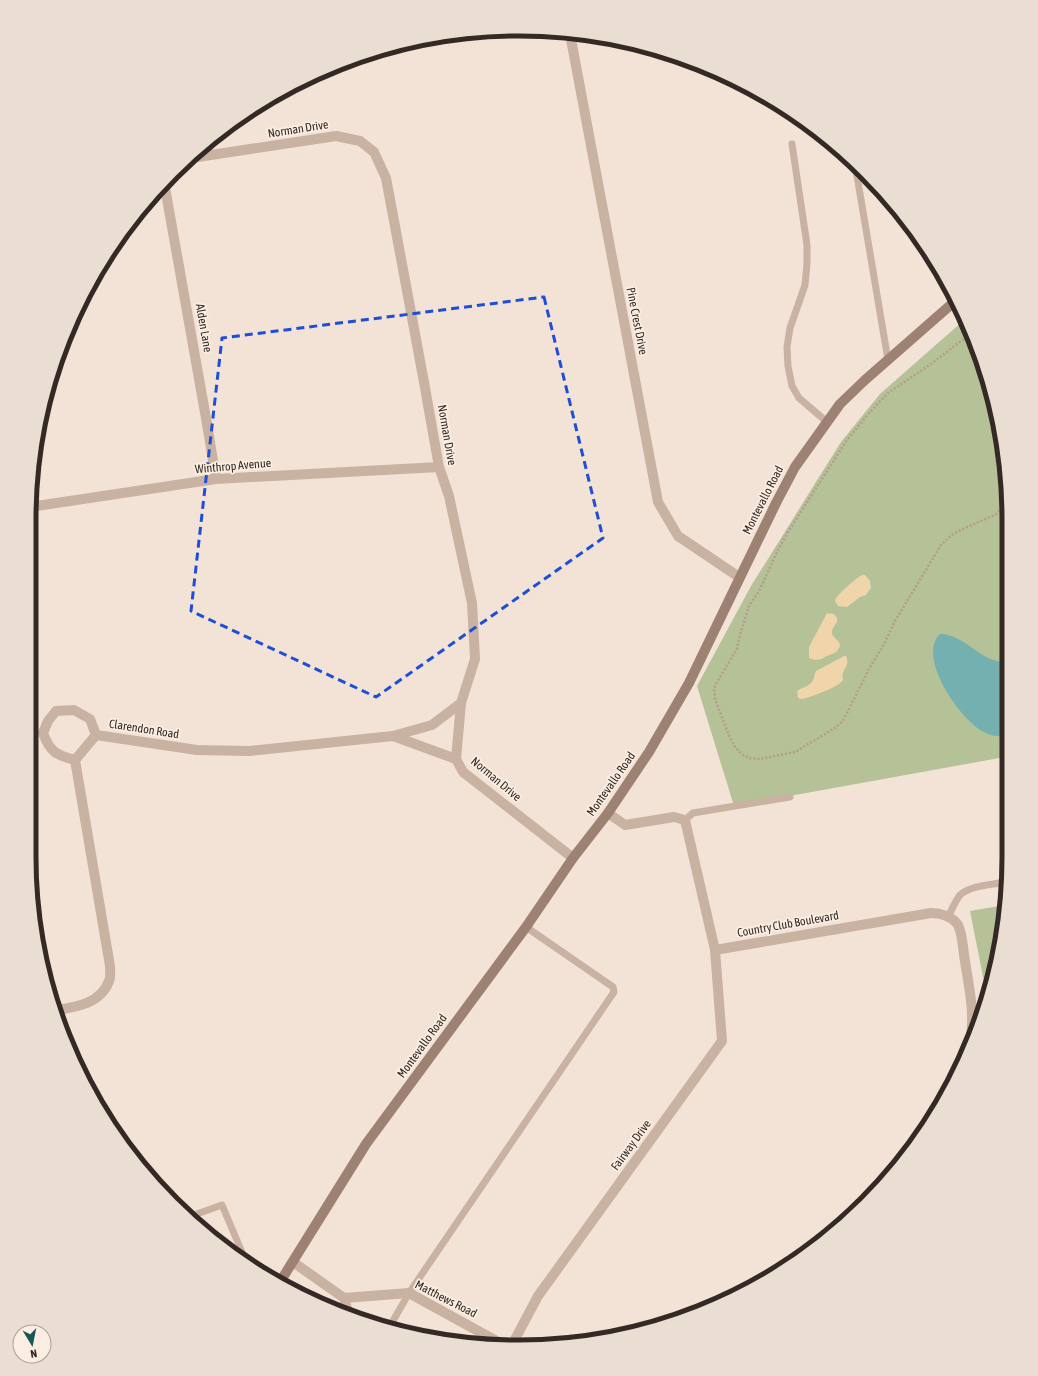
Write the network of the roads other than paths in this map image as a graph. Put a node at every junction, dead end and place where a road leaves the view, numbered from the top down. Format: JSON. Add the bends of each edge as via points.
{"nodes":[{"id":1,"x":571,"y":39,"type":"edge"},
{"id":2,"x":792,"y":144,"type":"dead end"},
{"id":3,"x":200,"y":157,"type":"edge"},
{"id":4,"x":858,"y":174,"type":"edge"},
{"id":5,"x":165,"y":190,"type":"edge"},
{"id":6,"x":952,"y":304,"type":"edge"},
{"id":7,"x":888,"y":360,"type":"junction"},
{"id":8,"x":827,"y":422,"type":"junction"},
{"id":9,"x":439,"y":467,"type":"junction"},
{"id":10,"x":216,"y":479,"type":"junction"},
{"id":11,"x":36,"y":506,"type":"edge"},
{"id":12,"x":739,"y":577,"type":"junction"},
{"id":13,"x":461,"y":703,"type":"junction"},
{"id":14,"x":96,"y":735,"type":"junction"},
{"id":15,"x":393,"y":736,"type":"junction"},
{"id":16,"x":456,"y":759,"type":"junction"},
{"id":17,"x":75,"y":760,"type":"junction"},
{"id":18,"x":790,"y":798,"type":"dead end"},
{"id":19,"x":608,"y":813,"type":"junction"},
{"id":20,"x":685,"y":820,"type":"junction"},
{"id":21,"x":573,"y":858,"type":"junction"},
{"id":22,"x":1001,"y":883,"type":"edge"},
{"id":23,"x":948,"y":917,"type":"junction"},
{"id":24,"x":526,"y":927,"type":"junction"},
{"id":25,"x":715,"y":950,"type":"junction"},
{"id":26,"x":61,"y":1009,"type":"edge"},
{"id":27,"x":972,"y":1024,"type":"edge"},
{"id":28,"x":194,"y":1214,"type":"edge"},
{"id":29,"x":242,"y":1252,"type":"edge"},
{"id":30,"x":293,"y":1262,"type":"junction"},
{"id":31,"x":283,"y":1278,"type":"edge"},
{"id":32,"x":409,"y":1292,"type":"junction"},
{"id":33,"x":344,"y":1298,"type":"junction"},
{"id":34,"x":347,"y":1308,"type":"edge"},
{"id":35,"x":392,"y":1323,"type":"edge"},
{"id":36,"x":495,"y":1339,"type":"edge"},
{"id":37,"x":515,"y":1340,"type":"edge"}],
"edges":[{"from":1,"to":12,"type":"street","name":"Pine Crest Drive","via":[[658,502],[678,536]]},
{"from":2,"to":8,"type":"lane","via":[[807,245],[807,264],[804,285],[790,328],[788,366],[792,386],[799,398]]},
{"from":3,"to":9,"type":"street","name":"Norman Drive","via":[[336,136],[360,141],[374,152],[386,178]]},
{"from":4,"to":7,"type":"lane"},
{"from":5,"to":10,"type":"street","name":"Alden Lane"},
{"from":6,"to":7,"type":"main road","name":"Montevallo Road"},
{"from":7,"to":8,"type":"main road","name":"Montevallo Road","via":[[840,404]]},
{"from":8,"to":12,"type":"main road","name":"Montevallo Road","via":[[795,467]]},
{"from":9,"to":10,"type":"street","name":"Winthrop Avenue"},
{"from":9,"to":13,"type":"street","name":"Norman Drive","via":[[449,496],[472,603],[475,660]]},
{"from":10,"to":11,"type":"street","name":"Winthrop Avenue"},
{"from":12,"to":19,"type":"main road","name":"Montevallo Road","via":[[689,683],[649,752]]},
{"from":13,"to":15,"type":"street","via":[[432,725]]},
{"from":13,"to":16,"type":"street","name":"Norman Drive"},
{"from":14,"to":15,"type":"street","name":"Clarendon Road","via":[[197,750],[249,751]]},
{"from":14,"to":17,"type":"street","name":"Clarendon Road"},
{"from":14,"to":17,"type":"street","via":[[90,718],[74,710],[56,711],[43,733],[47,745],[63,757]]},
{"from":15,"to":16,"type":"street","name":"Clarendon Road"},
{"from":16,"to":21,"type":"street","name":"Norman Drive","via":[[464,772]]},
{"from":17,"to":26,"type":"street","via":[[110,966],[110,981],[93,1000],[78,1007]]},
{"from":18,"to":20,"type":"lane","via":[[693,813]]},
{"from":19,"to":20,"type":"street","via":[[625,825],[674,817]]},
{"from":19,"to":21,"type":"main road","name":"Montevallo Road"},
{"from":20,"to":25,"type":"street"},
{"from":21,"to":24,"type":"main road","name":"Montevallo Road"},
{"from":22,"to":23,"type":"lane","via":[[964,892]]},
{"from":23,"to":25,"type":"street","name":"Country Club Boulevard","via":[[931,913]]},
{"from":23,"to":27,"type":"street","via":[[958,925],[962,940]]},
{"from":24,"to":30,"type":"main road","name":"Montevallo Road","via":[[366,1144]]},
{"from":24,"to":32,"type":"lane","via":[[613,987],[614,992]]},
{"from":25,"to":37,"type":"street","name":"Fairway Drive","via":[[722,1041],[538,1296]]},
{"from":28,"to":29,"type":"lane","via":[[222,1205]]},
{"from":30,"to":31,"type":"main road","name":"Montevallo Road"},
{"from":30,"to":33,"type":"street"},
{"from":32,"to":33,"type":"street","name":"Matthews Road"},
{"from":32,"to":35,"type":"lane"},
{"from":32,"to":36,"type":"street","name":"Matthews Road"},
{"from":33,"to":34,"type":"street"}]}
